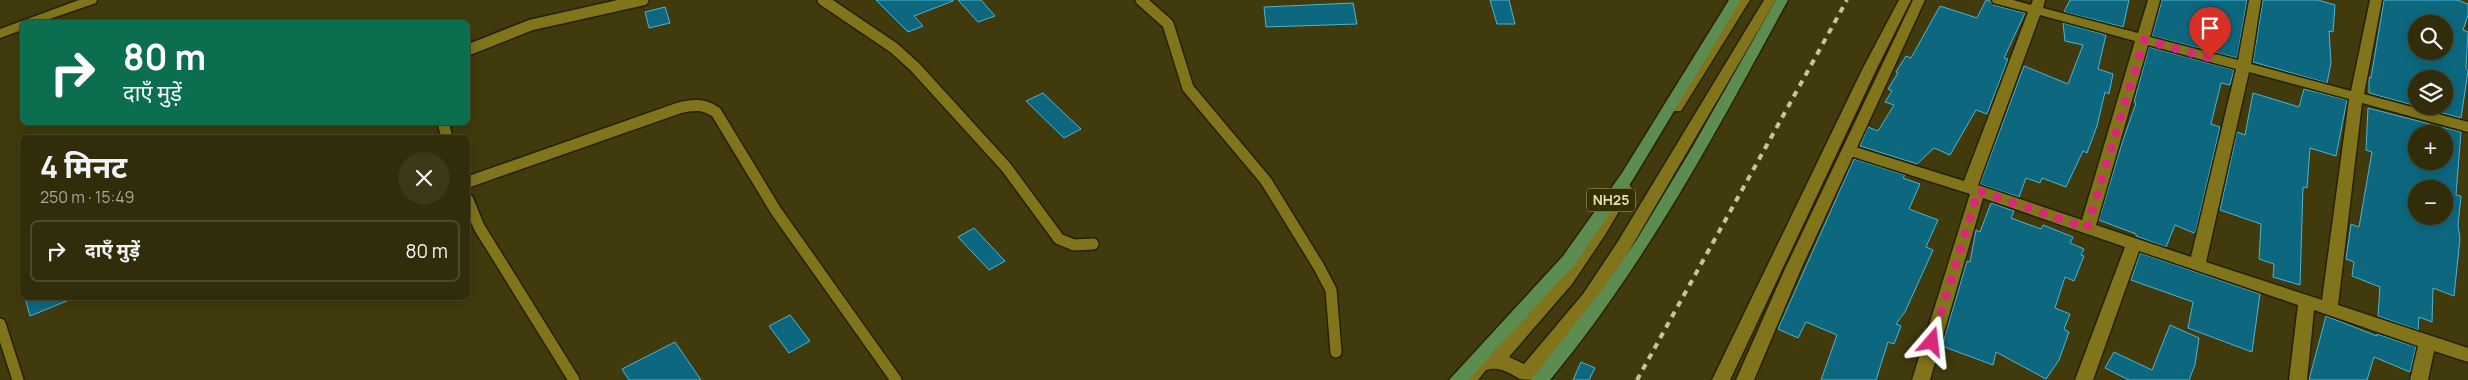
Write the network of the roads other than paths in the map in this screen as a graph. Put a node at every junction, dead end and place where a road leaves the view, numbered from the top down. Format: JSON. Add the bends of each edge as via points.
{"nodes":[{"id":1,"x":91,"y":0,"type":"edge"},
{"id":2,"x":643,"y":0,"type":"edge"},
{"id":3,"x":823,"y":0,"type":"edge"},
{"id":4,"x":1141,"y":0,"type":"edge"},
{"id":5,"x":1735,"y":0,"type":"edge"},
{"id":6,"x":1744,"y":0,"type":"edge"},
{"id":7,"x":1770,"y":0,"type":"edge"},
{"id":8,"x":1782,"y":0,"type":"edge"},
{"id":9,"x":1905,"y":0,"type":"edge"},
{"id":10,"x":1918,"y":0,"type":"edge"},
{"id":11,"x":1998,"y":0,"type":"edge"},
{"id":12,"x":2154,"y":0,"type":"edge"},
{"id":13,"x":2255,"y":0,"type":"edge"},
{"id":14,"x":2376,"y":0,"type":"edge"},
{"id":15,"x":2037,"y":6,"type":"edge"},
{"id":16,"x":36,"y":20,"type":"edge"},
{"id":17,"x":20,"y":26,"type":"edge"},
{"id":18,"x":0,"y":34,"type":"edge"},
{"id":19,"x":2144,"y":40,"type":"junction"},
{"id":20,"x":470,"y":49,"type":"edge"},
{"id":21,"x":2243,"y":68,"type":"junction"},
{"id":22,"x":2356,"y":98,"type":"junction"},
{"id":23,"x":2468,"y":128,"type":"edge"},
{"id":24,"x":1849,"y":150,"type":"junction"},
{"id":25,"x":470,"y":181,"type":"edge"},
{"id":26,"x":1974,"y":190,"type":"junction"},
{"id":27,"x":470,"y":205,"type":"edge"},
{"id":28,"x":2087,"y":228,"type":"junction"},
{"id":29,"x":1093,"y":244,"type":"dead end"},
{"id":30,"x":2134,"y":244,"type":"junction"},
{"id":31,"x":2197,"y":265,"type":"junction"},
{"id":32,"x":2307,"y":302,"type":"junction"},
{"id":33,"x":2329,"y":308,"type":"junction"},
{"id":34,"x":0,"y":324,"type":"edge"},
{"id":35,"x":2428,"y":343,"type":"junction"},
{"id":36,"x":1336,"y":352,"type":"dead end"},
{"id":37,"x":2468,"y":355,"type":"edge"},
{"id":38,"x":1496,"y":361,"type":"junction"},
{"id":39,"x":1532,"y":378,"type":"edge"},
{"id":40,"x":18,"y":380,"type":"edge"},
{"id":41,"x":574,"y":380,"type":"edge"},
{"id":42,"x":896,"y":380,"type":"edge"},
{"id":43,"x":1458,"y":380,"type":"edge"},
{"id":44,"x":1469,"y":380,"type":"edge"},
{"id":45,"x":1721,"y":380,"type":"edge"},
{"id":46,"x":1745,"y":380,"type":"edge"},
{"id":47,"x":1921,"y":380,"type":"edge"},
{"id":48,"x":2084,"y":380,"type":"edge"},
{"id":49,"x":2298,"y":380,"type":"edge"},
{"id":50,"x":2419,"y":380,"type":"edge"}],
"edges":[{"from":1,"to":16,"type":"street"},
{"from":2,"to":20,"type":"lane","via":[[540,22]]},
{"from":3,"to":29,"type":"lane","via":[[894,48],[915,67],[1006,167],[1059,239],[1074,245]]},
{"from":4,"to":36,"type":"lane","via":[[1168,24],[1188,88],[1266,181],[1319,267],[1331,290]]},
{"from":5,"to":43,"type":"main road","number":"NH25","via":[[1628,177],[1569,260]]},
{"from":6,"to":38,"type":"street","via":[[1566,280]]},
{"from":7,"to":39,"type":"street","via":[[1623,248]]},
{"from":8,"to":39,"type":"main road","number":"NH25","via":[[1694,157],[1623,274],[1566,350]]},
{"from":9,"to":45,"type":"street"},
{"from":10,"to":24,"type":"street"},
{"from":11,"to":15,"type":"street"},
{"from":12,"to":19,"type":"street"},
{"from":13,"to":21,"type":"street"},
{"from":14,"to":22,"type":"street"},
{"from":15,"to":19,"type":"street"},
{"from":15,"to":26,"type":"street"},
{"from":17,"to":18,"type":"street"},
{"from":19,"to":21,"type":"street"},
{"from":19,"to":28,"type":"street"},
{"from":21,"to":22,"type":"street"},
{"from":21,"to":31,"type":"street"},
{"from":22,"to":23,"type":"street"},
{"from":22,"to":33,"type":"street"},
{"from":24,"to":26,"type":"street"},
{"from":24,"to":46,"type":"street"},
{"from":25,"to":42,"type":"lane","via":[[679,108],[693,104],[707,106],[716,112],[776,211]]},
{"from":26,"to":28,"type":"street"},
{"from":26,"to":47,"type":"street"},
{"from":27,"to":41,"type":"lane","via":[[479,227]]},
{"from":28,"to":30,"type":"street"},
{"from":30,"to":31,"type":"street"},
{"from":30,"to":48,"type":"street"},
{"from":31,"to":32,"type":"street"},
{"from":32,"to":33,"type":"street"},
{"from":32,"to":49,"type":"street"},
{"from":33,"to":35,"type":"street"},
{"from":34,"to":40,"type":"lane"},
{"from":35,"to":37,"type":"street"},
{"from":35,"to":50,"type":"street"},
{"from":38,"to":39,"type":"street","via":[[1517,366]]},
{"from":38,"to":44,"type":"street","via":[[1477,367]]}]}
